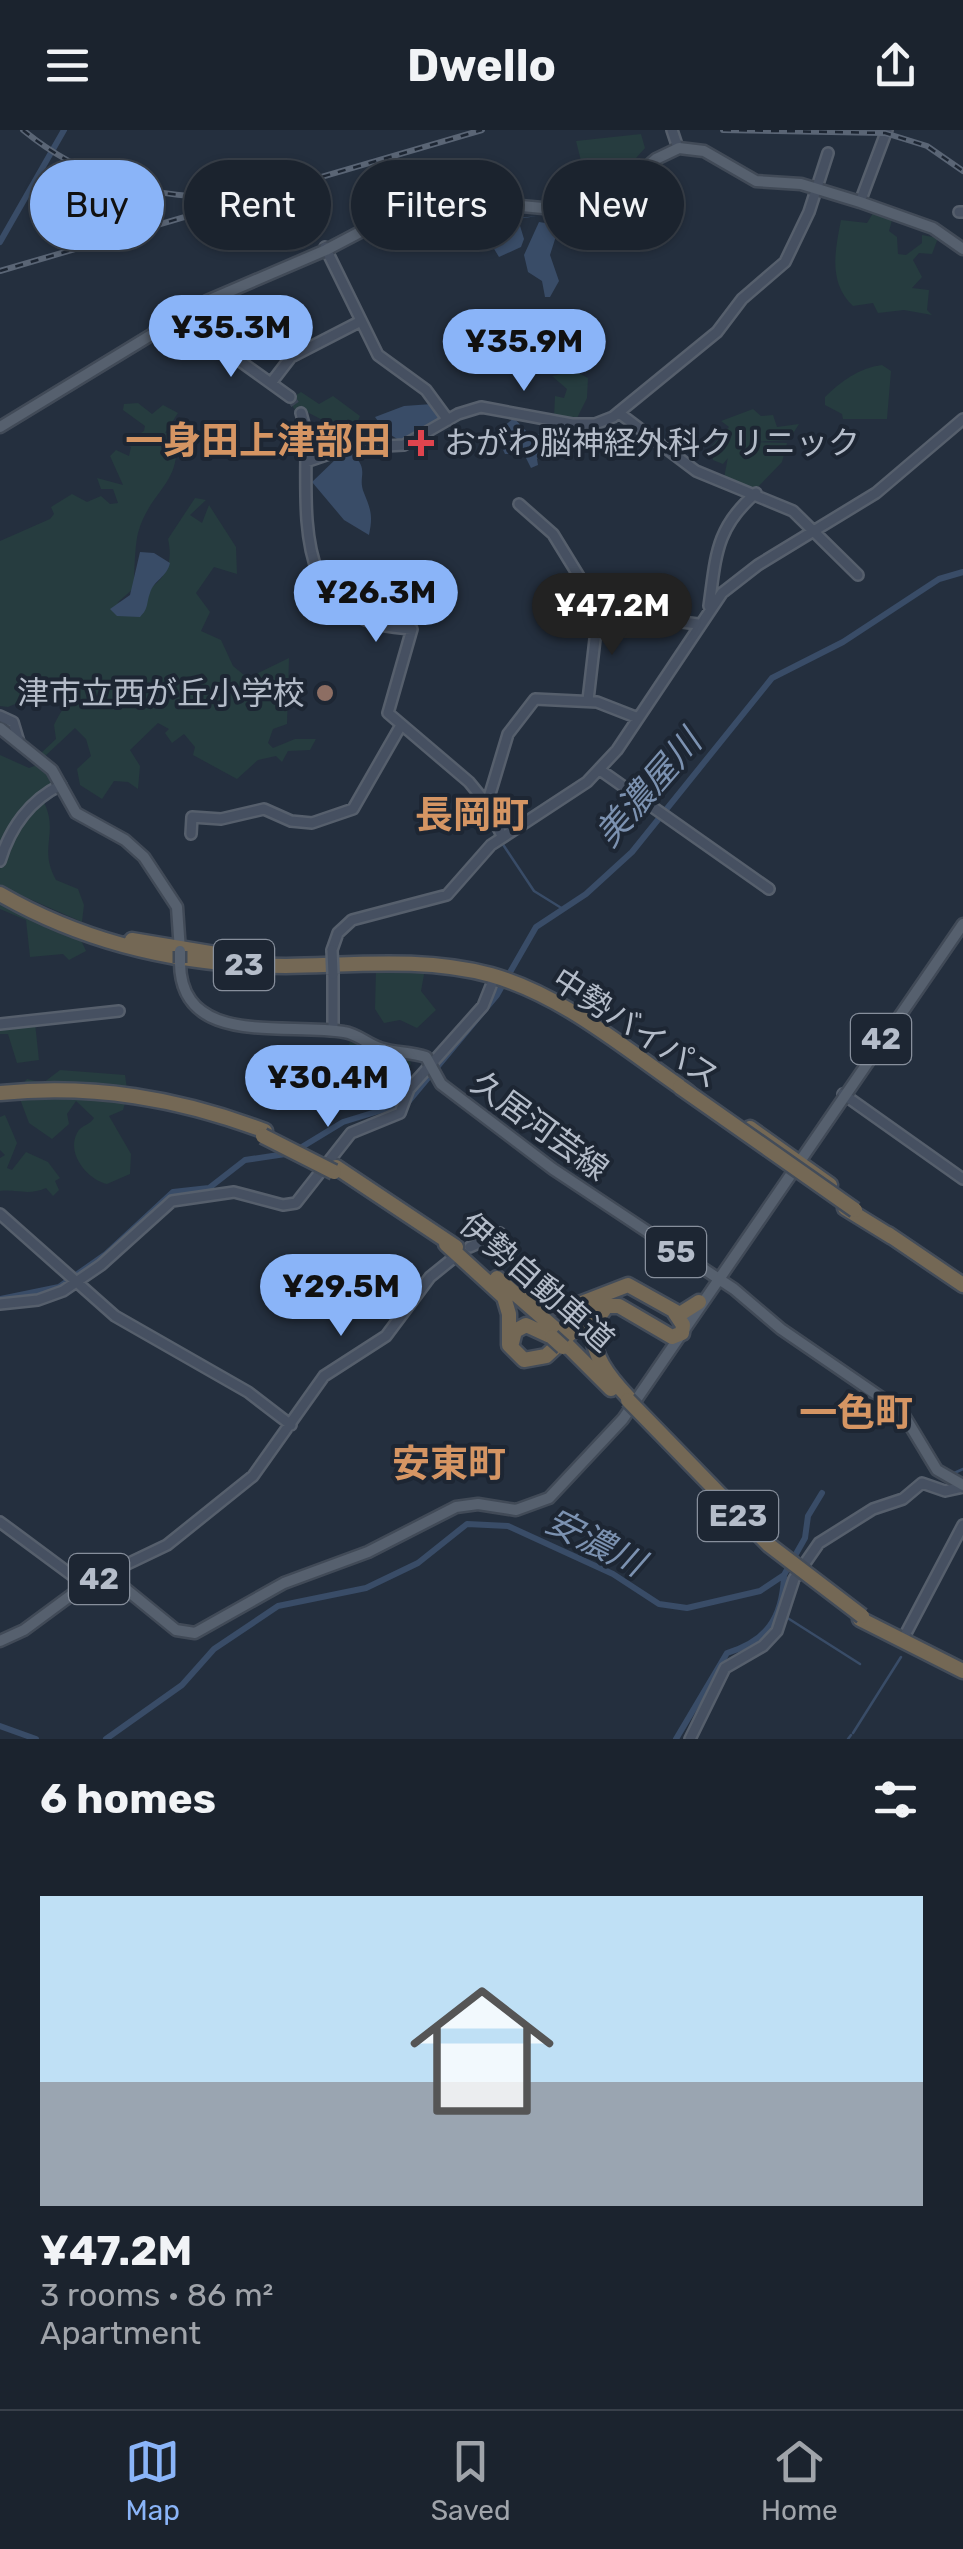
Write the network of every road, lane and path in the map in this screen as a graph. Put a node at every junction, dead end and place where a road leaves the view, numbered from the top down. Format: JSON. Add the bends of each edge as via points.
{"nodes":[{"id":1,"x":672,"y":130,"type":"edge"},
{"id":2,"x":886,"y":130,"type":"edge"},
{"id":3,"x":678,"y":148,"type":"junction"},
{"id":4,"x":828,"y":153,"type":"dead end"},
{"id":5,"x":817,"y":188,"type":"junction"},
{"id":6,"x":860,"y":202,"type":"junction"},
{"id":7,"x":331,"y":245,"type":"edge"},
{"id":8,"x":321,"y":250,"type":"edge"},
{"id":9,"x":326,"y":250,"type":"edge"},
{"id":10,"x":962,"y":252,"type":"edge"},
{"id":11,"x":178,"y":316,"type":"junction"},
{"id":12,"x":361,"y":322,"type":"junction"},
{"id":13,"x":271,"y":383,"type":"junction"},
{"id":14,"x":290,"y":397,"type":"tunnel mouth"},
{"id":15,"x":301,"y":413,"type":"tunnel mouth"},
{"id":16,"x":619,"y":413,"type":"junction"},
{"id":17,"x":963,"y":419,"type":"edge"},
{"id":18,"x":448,"y":420,"type":"junction"},
{"id":19,"x":0,"y":426,"type":"edge"},
{"id":20,"x":306,"y":462,"type":"junction"},
{"id":21,"x":756,"y":493,"type":"junction"},
{"id":22,"x":519,"y":504,"type":"dead end"},
{"id":23,"x":815,"y":531,"type":"junction"},
{"id":24,"x":858,"y":575,"type":"dead end"},
{"id":25,"x":596,"y":604,"type":"dead end"},
{"id":26,"x":709,"y":608,"type":"junction"},
{"id":27,"x":610,"y":613,"type":"dead end"},
{"id":28,"x":597,"y":622,"type":"dead end"},
{"id":29,"x":698,"y":624,"type":"junction"},
{"id":30,"x":588,"y":700,"type":"junction"},
{"id":31,"x":0,"y":716,"type":"edge"},
{"id":32,"x":638,"y":718,"type":"junction"},
{"id":33,"x":400,"y":727,"type":"junction"},
{"id":34,"x":0,"y":728,"type":"edge"},
{"id":35,"x":19,"y":742,"type":"junction"},
{"id":36,"x":600,"y":770,"type":"junction"},
{"id":37,"x":62,"y":784,"type":"junction"},
{"id":38,"x":487,"y":804,"type":"junction"},
{"id":39,"x":192,"y":834,"type":"dead end"},
{"id":40,"x":502,"y":836,"type":"junction"},
{"id":41,"x":0,"y":861,"type":"edge"},
{"id":42,"x":769,"y":889,"type":"dead end"},
{"id":43,"x":0,"y":894,"type":"edge"},
{"id":44,"x":49,"y":919,"type":"junction"},
{"id":45,"x":963,"y":921,"type":"edge"},
{"id":46,"x":177,"y":956,"type":"junction"},
{"id":47,"x":335,"y":963,"type":"junction"},
{"id":48,"x":297,"y":966,"type":"junction"},
{"id":49,"x":497,"y":977,"type":"junction"},
{"id":50,"x":119,"y":1011,"type":"dead end"},
{"id":51,"x":0,"y":1024,"type":"edge"},
{"id":52,"x":333,"y":1031,"type":"junction"},
{"id":53,"x":434,"y":1070,"type":"junction"},
{"id":54,"x":680,"y":1087,"type":"junction"},
{"id":55,"x":0,"y":1095,"type":"edge"},
{"id":56,"x":845,"y":1095,"type":"junction"},
{"id":57,"x":796,"y":1166,"type":"junction"},
{"id":58,"x":335,"y":1170,"type":"junction"},
{"id":59,"x":963,"y":1177,"type":"edge"},
{"id":60,"x":855,"y":1210,"type":"junction"},
{"id":61,"x":0,"y":1214,"type":"edge"},
{"id":62,"x":500,"y":1233,"type":"dead end"},
{"id":63,"x":892,"y":1237,"type":"junction"},
{"id":64,"x":446,"y":1244,"type":"junction"},
{"id":65,"x":473,"y":1254,"type":"junction"},
{"id":66,"x":451,"y":1260,"type":"dead end"},
{"id":67,"x":718,"y":1279,"type":"junction"},
{"id":68,"x":73,"y":1280,"type":"junction"},
{"id":69,"x":963,"y":1286,"type":"edge"},
{"id":70,"x":605,"y":1291,"type":"junction"},
{"id":71,"x":699,"y":1302,"type":"joint"},
{"id":72,"x":0,"y":1304,"type":"edge"},
{"id":73,"x":625,"y":1309,"type":"junction"},
{"id":74,"x":679,"y":1327,"type":"junction"},
{"id":75,"x":659,"y":1331,"type":"junction"},
{"id":76,"x":561,"y":1339,"type":"junction"},
{"id":77,"x":663,"y":1354,"type":"junction"},
{"id":78,"x":627,"y":1401,"type":"junction"},
{"id":79,"x":291,"y":1424,"type":"junction"},
{"id":80,"x":610,"y":1434,"type":"junction"},
{"id":81,"x":963,"y":1486,"type":"edge"},
{"id":82,"x":0,"y":1522,"type":"edge"},
{"id":83,"x":963,"y":1525,"type":"edge"},
{"id":84,"x":90,"y":1582,"type":"junction"},
{"id":85,"x":861,"y":1618,"type":"junction"},
{"id":86,"x":904,"y":1637,"type":"dead end"},
{"id":87,"x":0,"y":1640,"type":"edge"},
{"id":88,"x":963,"y":1669,"type":"edge"},
{"id":89,"x":690,"y":1739,"type":"edge"}],
"edges":[{"from":1,"to":3,"type":"street"},
{"from":2,"to":6,"type":"street"},
{"from":3,"to":5,"type":"main road","via":[[704,151],[759,182]]},
{"from":3,"to":7,"type":"main road","via":[[606,201],[584,209],[438,200]]},
{"from":4,"to":5,"type":"street"},
{"from":5,"to":6,"type":"main road"},
{"from":5,"to":16,"type":"street","via":[[785,262],[742,299],[717,332]]},
{"from":6,"to":10,"type":"main road","via":[[933,228]]},
{"from":8,"to":11,"type":"main road"},
{"from":9,"to":12,"type":"street"},
{"from":11,"to":13,"type":"street"},
{"from":11,"to":19,"type":"main road"},
{"from":12,"to":13,"type":"street","via":[[292,357]]},
{"from":12,"to":18,"type":"street","via":[[382,360],[426,390]]},
{"from":13,"to":14,"type":"street"},
{"from":15,"to":20,"type":"street"},
{"from":16,"to":18,"type":"street","via":[[576,424],[490,407]]},
{"from":16,"to":21,"type":"street","via":[[684,464]]},
{"from":17,"to":23,"type":"street","via":[[885,486]]},
{"from":18,"to":20,"type":"street","via":[[404,445],[347,448]]},
{"from":20,"to":33,"type":"street","via":[[309,546],[321,583],[359,618],[412,629],[388,707]]},
{"from":21,"to":23,"type":"street","via":[[784,505]]},
{"from":21,"to":26,"type":"street","via":[[736,511],[715,553]]},
{"from":22,"to":25,"type":"street","via":[[553,534]]},
{"from":23,"to":24,"type":"street"},
{"from":23,"to":26,"type":"street","via":[[743,575]]},
{"from":26,"to":29,"type":"street"},
{"from":27,"to":29,"type":"street"},
{"from":28,"to":30,"type":"street"},
{"from":29,"to":32,"type":"street"},
{"from":30,"to":32,"type":"street"},
{"from":30,"to":38,"type":"street","via":[[542,696],[530,702],[505,742]]},
{"from":31,"to":35,"type":"street","via":[[13,722]]},
{"from":32,"to":36,"type":"street"},
{"from":33,"to":38,"type":"street"},
{"from":33,"to":39,"type":"street","via":[[353,810],[310,823],[260,809],[221,819],[192,817]]},
{"from":34,"to":35,"type":"main road","name":"久居河芸線","number":"55"},
{"from":35,"to":37,"type":"main road","name":"久居河芸線","number":"55"},
{"from":36,"to":40,"type":"street"},
{"from":36,"to":42,"type":"street"},
{"from":37,"to":41,"type":"street","via":[[42,794],[11,831]]},
{"from":37,"to":46,"type":"main road","name":"久居河芸線","number":"55","via":[[76,813],[144,857],[178,910]]},
{"from":38,"to":40,"type":"street"},
{"from":40,"to":47,"type":"street","via":[[447,895],[352,920],[338,933]]},
{"from":43,"to":44,"type":"highway","name":"中勢バイパス","number":"23"},
{"from":44,"to":46,"type":"highway","number":"23"},
{"from":44,"to":48,"type":"highway","name":"中勢バイパス","number":"23","via":[[166,955]]},
{"from":45,"to":56,"type":"main road","number":"42"},
{"from":46,"to":47,"type":"highway"},
{"from":46,"to":48,"type":"highway"},
{"from":46,"to":52,"type":"main road","name":"久居河芸線","number":"55","via":[[186,997],[207,1018]]},
{"from":47,"to":48,"type":"highway","name":"中勢バイパス","number":"23"},
{"from":47,"to":49,"type":"highway","name":"中勢バイパス","number":"23","via":[[421,964]]},
{"from":47,"to":52,"type":"street"},
{"from":49,"to":53,"type":"street"},
{"from":49,"to":54,"type":"highway","name":"中勢バイパス","number":"23","via":[[551,1002]]},
{"from":50,"to":51,"type":"street"},
{"from":52,"to":53,"type":"main road","name":"久居河芸線","number":"55","via":[[424,1056]]},
{"from":53,"to":67,"type":"main road","name":"久居河芸線","number":"55","via":[[444,1087],[559,1174]]},
{"from":53,"to":68,"type":"street","via":[[409,1089],[400,1113],[350,1132],[296,1203],[234,1192],[172,1201]]},
{"from":54,"to":57,"type":"highway"},
{"from":54,"to":60,"type":"highway","name":"中勢バイパス","number":"23","bridge":true},
{"from":55,"to":58,"type":"highway","name":"伊勢自動車道","number":"E23","bridge":true,"via":[[126,1095],[169,1103],[264,1133]]},
{"from":56,"to":57,"type":"main road","number":"42"},
{"from":56,"to":59,"type":"street"},
{"from":57,"to":60,"type":"highway"},
{"from":57,"to":63,"type":"highway"},
{"from":57,"to":67,"type":"main road","number":"42"},
{"from":58,"to":64,"type":"highway","name":"伊勢自動車道","number":"E23"},
{"from":58,"to":65,"type":"highway","name":"伊勢自動車道","number":"E23"},
{"from":60,"to":63,"type":"highway","name":"中勢バイパス","number":"23"},
{"from":61,"to":68,"type":"street"},
{"from":62,"to":65,"type":"street"},
{"from":63,"to":69,"type":"highway","name":"中勢バイパス","number":"23"},
{"from":64,"to":73,"type":"highway","via":[[502,1295],[509,1310],[508,1345],[521,1359],[546,1356],[598,1307]]},
{"from":64,"to":76,"type":"highway","name":"伊勢自動車道","number":"E23"},
{"from":65,"to":70,"type":"highway","via":[[549,1308],[575,1307]]},
{"from":65,"to":76,"type":"highway","name":"伊勢自動車道","number":"E23"},
{"from":66,"to":79,"type":"street","via":[[386,1336],[331,1369]]},
{"from":67,"to":71,"type":"main road","number":"42"},
{"from":67,"to":74,"type":"main road","number":"42"},
{"from":67,"to":81,"type":"main road","name":"久居河芸線","number":"55","via":[[902,1412],[931,1461]]},
{"from":68,"to":72,"type":"street","via":[[44,1299]]},
{"from":68,"to":79,"type":"street","via":[[122,1320]]},
{"from":70,"to":74,"type":"highway","via":[[638,1287]]},
{"from":70,"to":76,"type":"highway","via":[[543,1354],[523,1357],[512,1344],[515,1331],[526,1325]]},
{"from":71,"to":74,"type":"highway"},
{"from":73,"to":75,"type":"highway"},
{"from":73,"to":78,"type":"highway","via":[[601,1312],[592,1332],[602,1364]]},
{"from":74,"to":75,"type":"highway"},
{"from":74,"to":77,"type":"main road","number":"42"},
{"from":74,"to":80,"type":"main road","number":"42"},
{"from":75,"to":77,"type":"highway"},
{"from":76,"to":78,"type":"highway","name":"伊勢自動車道","number":"E23"},
{"from":76,"to":78,"type":"highway","name":"伊勢自動車道","number":"E23"},
{"from":77,"to":80,"type":"main road","number":"42"},
{"from":78,"to":85,"type":"highway","name":"伊勢自動車道","number":"E23","bridge":true,"via":[[769,1545]]},
{"from":78,"to":85,"type":"highway","name":"伊勢自動車道","number":"E23","bridge":true,"via":[[766,1548]]},
{"from":79,"to":84,"type":"street","via":[[252,1476],[180,1534]]},
{"from":80,"to":84,"type":"main road","number":"42","via":[[542,1502],[516,1510],[456,1507],[368,1552],[284,1583],[196,1633],[176,1630],[122,1586]]},
{"from":81,"to":89,"type":"street","via":[[920,1484],[819,1544],[794,1580],[778,1628],[764,1646],[725,1668]]},
{"from":82,"to":84,"type":"street"},
{"from":83,"to":86,"type":"street"},
{"from":84,"to":87,"type":"main road","number":"42"},
{"from":85,"to":88,"type":"highway","name":"伊勢自動車道","number":"E23"}]}
